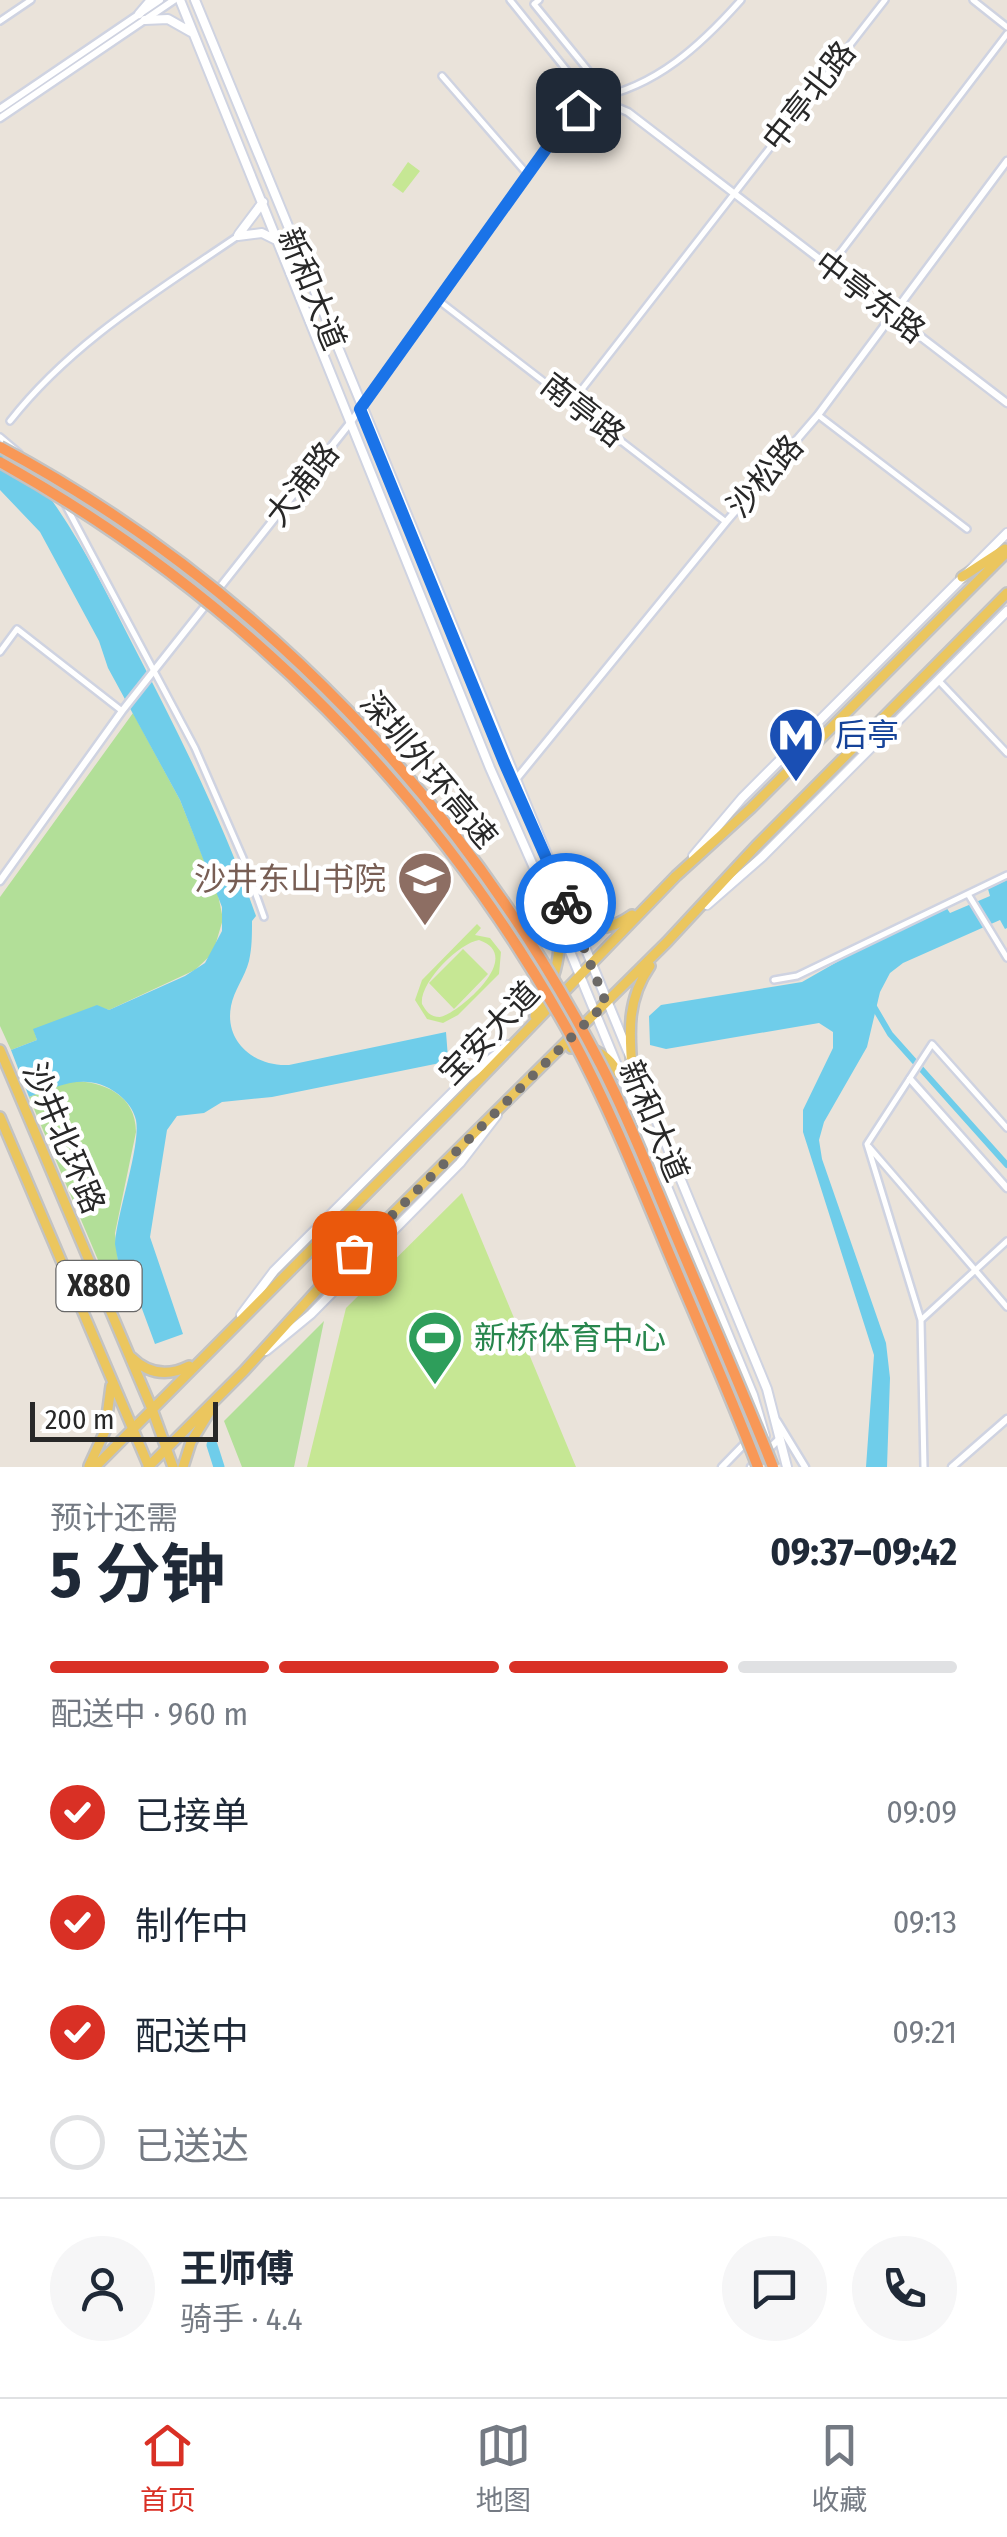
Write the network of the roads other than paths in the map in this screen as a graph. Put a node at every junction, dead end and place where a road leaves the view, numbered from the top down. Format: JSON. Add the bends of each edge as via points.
{"nodes":[{"id":1,"x":31,"y":0,"type":"edge"},
{"id":2,"x":151,"y":0,"type":"edge"},
{"id":3,"x":160,"y":0,"type":"edge"},
{"id":4,"x":177,"y":0,"type":"edge"},
{"id":5,"x":195,"y":0,"type":"edge"},
{"id":6,"x":510,"y":0,"type":"edge"},
{"id":7,"x":539,"y":0,"type":"edge"},
{"id":8,"x":740,"y":0,"type":"edge"},
{"id":9,"x":886,"y":0,"type":"edge"},
{"id":10,"x":973,"y":0,"type":"edge"},
{"id":11,"x":142,"y":17,"type":"junction"},
{"id":12,"x":0,"y":21,"type":"edge"},
{"id":13,"x":1007,"y":26,"type":"edge"},
{"id":14,"x":1007,"y":34,"type":"edge"},
{"id":15,"x":195,"y":37,"type":"junction"},
{"id":16,"x":442,"y":76,"type":"dead end"},
{"id":17,"x":609,"y":96,"type":"junction"},
{"id":18,"x":595,"y":98,"type":"junction"},
{"id":19,"x":0,"y":109,"type":"edge"},
{"id":20,"x":0,"y":118,"type":"edge"},
{"id":21,"x":1007,"y":162,"type":"edge"},
{"id":22,"x":528,"y":174,"type":"junction"},
{"id":23,"x":732,"y":192,"type":"junction"},
{"id":24,"x":263,"y":202,"type":"junction"},
{"id":25,"x":238,"y":236,"type":"junction"},
{"id":26,"x":278,"y":242,"type":"junction"},
{"id":27,"x":830,"y":266,"type":"junction"},
{"id":28,"x":438,"y":300,"type":"junction"},
{"id":29,"x":892,"y":314,"type":"junction"},
{"id":30,"x":572,"y":402,"type":"junction"},
{"id":31,"x":1007,"y":404,"type":"edge"},
{"id":32,"x":360,"y":409,"type":"junction"},
{"id":33,"x":818,"y":415,"type":"junction"},
{"id":34,"x":10,"y":421,"type":"dead end"},
{"id":35,"x":350,"y":423,"type":"junction"},
{"id":36,"x":0,"y":436,"type":"edge"},
{"id":37,"x":0,"y":446,"type":"edge"},
{"id":38,"x":0,"y":462,"type":"edge"},
{"id":39,"x":726,"y":522,"type":"junction"},
{"id":40,"x":966,"y":529,"type":"dead end"},
{"id":41,"x":1007,"y":533,"type":"edge"},
{"id":42,"x":1007,"y":550,"type":"edge"},
{"id":43,"x":962,"y":578,"type":"junction"},
{"id":44,"x":1007,"y":594,"type":"edge"},
{"id":45,"x":1007,"y":611,"type":"edge"},
{"id":46,"x":0,"y":652,"type":"edge"},
{"id":47,"x":152,"y":674,"type":"junction"},
{"id":48,"x":939,"y":681,"type":"junction"},
{"id":49,"x":122,"y":712,"type":"junction"},
{"id":50,"x":1007,"y":753,"type":"edge"},
{"id":51,"x":514,"y":783,"type":"junction"},
{"id":52,"x":1007,"y":875,"type":"edge"},
{"id":53,"x":676,"y":876,"type":"junction"},
{"id":54,"x":0,"y":881,"type":"edge"},
{"id":55,"x":968,"y":894,"type":"junction"},
{"id":56,"x":651,"y":902,"type":"junction"},
{"id":57,"x":571,"y":914,"type":"junction"},
{"id":58,"x":264,"y":917,"type":"dead end"},
{"id":59,"x":692,"y":917,"type":"junction"},
{"id":60,"x":557,"y":920,"type":"junction"},
{"id":61,"x":668,"y":942,"type":"junction"},
{"id":62,"x":1007,"y":943,"type":"edge"},
{"id":63,"x":998,"y":947,"type":"junction"},
{"id":64,"x":1007,"y":958,"type":"edge"},
{"id":65,"x":591,"y":964,"type":"junction"},
{"id":66,"x":580,"y":976,"type":"junction"},
{"id":67,"x":774,"y":980,"type":"dead end"},
{"id":68,"x":606,"y":1003,"type":"junction"},
{"id":69,"x":595,"y":1014,"type":"junction"},
{"id":70,"x":528,"y":1027,"type":"junction"},
{"id":71,"x":2,"y":1055,"type":"edge"},
{"id":72,"x":555,"y":1055,"type":"junction"},
{"id":73,"x":632,"y":1069,"type":"junction"},
{"id":74,"x":618,"y":1073,"type":"junction"},
{"id":75,"x":910,"y":1079,"type":"junction"},
{"id":76,"x":0,"y":1117,"type":"edge"},
{"id":77,"x":1007,"y":1128,"type":"edge"},
{"id":78,"x":867,"y":1144,"type":"junction"},
{"id":79,"x":1007,"y":1188,"type":"edge"},
{"id":80,"x":1007,"y":1241,"type":"edge"},
{"id":81,"x":976,"y":1270,"type":"junction"},
{"id":82,"x":1007,"y":1306,"type":"edge"},
{"id":83,"x":921,"y":1320,"type":"junction"},
{"id":84,"x":126,"y":1350,"type":"junction"},
{"id":85,"x":200,"y":1360,"type":"junction"},
{"id":86,"x":111,"y":1378,"type":"junction"},
{"id":87,"x":224,"y":1391,"type":"junction"},
{"id":88,"x":152,"y":1409,"type":"junction"},
{"id":89,"x":775,"y":1417,"type":"junction"},
{"id":90,"x":1007,"y":1419,"type":"edge"},
{"id":91,"x":762,"y":1426,"type":"junction"},
{"id":92,"x":133,"y":1428,"type":"junction"},
{"id":93,"x":780,"y":1438,"type":"junction"},
{"id":94,"x":168,"y":1448,"type":"junction"},
{"id":95,"x":768,"y":1450,"type":"junction"},
{"id":96,"x":91,"y":1467,"type":"edge"},
{"id":97,"x":149,"y":1467,"type":"edge"},
{"id":98,"x":173,"y":1467,"type":"edge"},
{"id":99,"x":184,"y":1467,"type":"edge"},
{"id":100,"x":722,"y":1467,"type":"edge"},
{"id":101,"x":751,"y":1467,"type":"edge"},
{"id":102,"x":758,"y":1467,"type":"edge"},
{"id":103,"x":773,"y":1467,"type":"edge"},
{"id":104,"x":788,"y":1467,"type":"edge"},
{"id":105,"x":802,"y":1467,"type":"edge"},
{"id":106,"x":924,"y":1467,"type":"edge"},
{"id":107,"x":952,"y":1467,"type":"edge"}],
"edges":[{"from":1,"to":12,"type":"street"},
{"from":2,"to":11,"type":"main road"},
{"from":3,"to":11,"type":"street"},
{"from":4,"to":11,"type":"street"},
{"from":4,"to":15,"type":"main road","name":"新和大道"},
{"from":5,"to":32,"type":"main road","name":"新和大道"},
{"from":6,"to":18,"type":"street"},
{"from":7,"to":17,"type":"street","via":[[534,4]]},
{"from":8,"to":17,"type":"street","via":[[700,45]]},
{"from":9,"to":23,"type":"street","name":"中亭北路"},
{"from":10,"to":13,"type":"street"},
{"from":11,"to":15,"type":"main road","via":[[173,20]]},
{"from":11,"to":19,"type":"street"},
{"from":11,"to":20,"type":"street"},
{"from":14,"to":27,"type":"street"},
{"from":15,"to":24,"type":"main road","name":"新和大道"},
{"from":16,"to":22,"type":"street"},
{"from":17,"to":18,"type":"street"},
{"from":18,"to":22,"type":"street","name":"大浦路","via":[[566,121]]},
{"from":18,"to":23,"type":"street","name":"中亭东路","via":[[628,112]]},
{"from":21,"to":29,"type":"street","name":"沙松路"},
{"from":22,"to":28,"type":"street","name":"大浦路"},
{"from":23,"to":27,"type":"street","name":"中亭东路"},
{"from":23,"to":30,"type":"street","name":"中亭北路"},
{"from":24,"to":25,"type":"main road"},
{"from":24,"to":26,"type":"main road","name":"新和大道"},
{"from":25,"to":26,"type":"main road","via":[[262,233]]},
{"from":25,"to":34,"type":"street","via":[[85,343]]},
{"from":26,"to":35,"type":"main road","name":"新和大道"},
{"from":27,"to":29,"type":"street","name":"中亭东路"},
{"from":28,"to":30,"type":"street","name":"南亭路"},
{"from":28,"to":32,"type":"street","name":"大浦路"},
{"from":29,"to":31,"type":"street","name":"中亭东路"},
{"from":29,"to":33,"type":"street","name":"沙松路"},
{"from":30,"to":39,"type":"street","name":"南亭路"},
{"from":32,"to":35,"type":"street","name":"大浦路"},
{"from":32,"to":51,"type":"main road","name":"新和大道"},
{"from":33,"to":39,"type":"street","name":"沙松路"},
{"from":33,"to":40,"type":"street"},
{"from":35,"to":47,"type":"street","name":"大浦路"},
{"from":35,"to":60,"type":"main road","name":"新和大道"},
{"from":36,"to":47,"type":"street","via":[[76,520]]},
{"from":37,"to":103,"type":"highway","name":"深圳外环高速","bridge":true,"via":[[129,526],[258,625],[362,726],[467,850],[602,1066]]},
{"from":38,"to":102,"type":"highway","name":"深圳外环高速","bridge":true,"via":[[122,536],[249,635],[365,748],[456,858],[528,962],[590,1072]]},
{"from":39,"to":51,"type":"street","name":"沙松路"},
{"from":41,"to":43,"type":"main road"},
{"from":42,"to":43,"type":"main road"},
{"from":42,"to":53,"type":"main road","name":"宝安大道"},
{"from":43,"to":53,"type":"main road","via":[[742,798]]},
{"from":44,"to":59,"type":"main road","name":"宝安大道"},
{"from":45,"to":48,"type":"main road"},
{"from":46,"to":49,"type":"street","via":[[17,629]]},
{"from":47,"to":49,"type":"street","name":"大浦路"},
{"from":47,"to":58,"type":"street","via":[[220,802]]},
{"from":48,"to":50,"type":"street"},
{"from":48,"to":59,"type":"main road"},
{"from":49,"to":54,"type":"street"},
{"from":51,"to":57,"type":"main road","name":"新和大道"},
{"from":52,"to":55,"type":"street"},
{"from":53,"to":56,"type":"main road","name":"宝安大道"},
{"from":55,"to":63,"type":"street"},
{"from":55,"to":67,"type":"street","via":[[797,976]]},
{"from":56,"to":57,"type":"main road","via":[[607,928],[587,926]]},
{"from":56,"to":65,"type":"main road","name":"宝安大道"},
{"from":57,"to":65,"type":"main road","name":"新和大道"},
{"from":59,"to":61,"type":"main road","name":"宝安大道"},
{"from":60,"to":66,"type":"main road","name":"新和大道"},
{"from":60,"to":70,"type":"main road","via":[[556,973]]},
{"from":61,"to":68,"type":"main road","name":"宝安大道"},
{"from":61,"to":73,"type":"main road","via":[[633,1000]]},
{"from":62,"to":63,"type":"street"},
{"from":63,"to":64,"type":"street"},
{"from":65,"to":66,"type":"main road","name":"宝安大道"},
{"from":65,"to":68,"type":"main road","name":"新和大道"},
{"from":66,"to":69,"type":"main road","name":"新和大道"},
{"from":66,"to":70,"type":"main road","name":"宝安大道"},
{"from":68,"to":69,"type":"main road","name":"宝安大道"},
{"from":68,"to":73,"type":"main road","name":"新和大道"},
{"from":69,"to":72,"type":"main road","name":"宝安大道"},
{"from":69,"to":74,"type":"main road","name":"新和大道"},
{"from":70,"to":85,"type":"main road","name":"宝安大道"},
{"from":71,"to":84,"type":"main road","name":"沙井北环路","number":"X880"},
{"from":72,"to":74,"type":"main road","via":[[591,1049]]},
{"from":72,"to":87,"type":"main road","name":"宝安大道","via":[[329,1277]]},
{"from":73,"to":89,"type":"main road","name":"新和大道"},
{"from":74,"to":91,"type":"main road","name":"新和大道"},
{"from":75,"to":77,"type":"street","via":[[932,1044]]},
{"from":75,"to":78,"type":"street"},
{"from":75,"to":79,"type":"street"},
{"from":76,"to":86,"type":"main road","name":"沙井北环路","number":"X880"},
{"from":78,"to":81,"type":"street"},
{"from":78,"to":83,"type":"street"},
{"from":80,"to":81,"type":"street"},
{"from":81,"to":82,"type":"street"},
{"from":81,"to":83,"type":"street"},
{"from":83,"to":106,"type":"street"},
{"from":84,"to":85,"type":"main road","via":[[138,1364],[163,1373]]},
{"from":84,"to":88,"type":"main road","name":"沙井北环路","number":"X880"},
{"from":85,"to":88,"type":"main road","name":"宝安大道"},
{"from":86,"to":92,"type":"main road","name":"沙井北环路","number":"X880"},
{"from":86,"to":96,"type":"main road","via":[[106,1432]]},
{"from":87,"to":94,"type":"main road","name":"宝安大道"},
{"from":87,"to":99,"type":"main road","via":[[195,1434]]},
{"from":88,"to":92,"type":"main road","name":"宝安大道"},
{"from":88,"to":94,"type":"main road","name":"沙井北环路","number":"X880"},
{"from":89,"to":93,"type":"main road","name":"新和大道"},
{"from":89,"to":105,"type":"street"},
{"from":90,"to":107,"type":"street"},
{"from":91,"to":95,"type":"main road","name":"新和大道"},
{"from":91,"to":100,"type":"street"},
{"from":92,"to":96,"type":"main road","name":"宝安大道"},
{"from":92,"to":97,"type":"main road","name":"沙井北环路","number":"X880"},
{"from":93,"to":95,"type":"street"},
{"from":93,"to":104,"type":"main road","name":"新和大道"},
{"from":94,"to":97,"type":"main road","name":"宝安大道"},
{"from":94,"to":98,"type":"main road","name":"沙井北环路","number":"X880"},
{"from":95,"to":101,"type":"street"},
{"from":95,"to":103,"type":"main road","name":"新和大道"}]}
